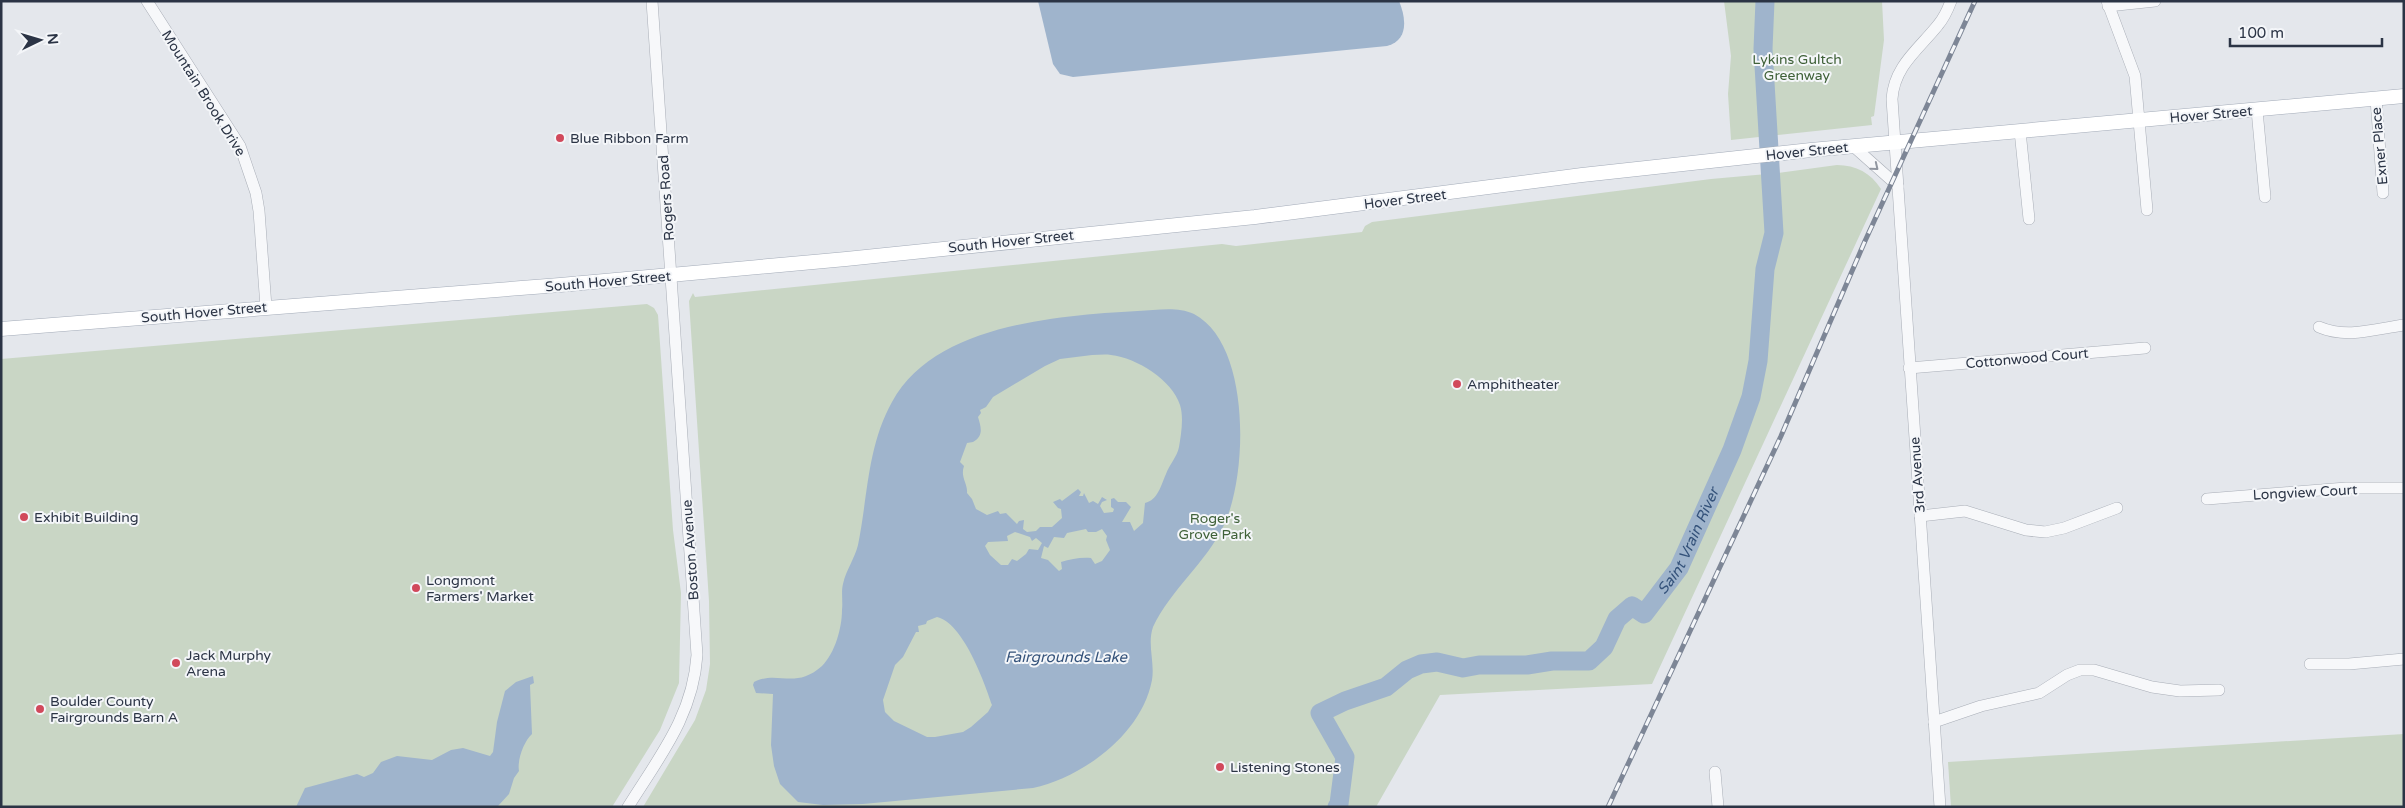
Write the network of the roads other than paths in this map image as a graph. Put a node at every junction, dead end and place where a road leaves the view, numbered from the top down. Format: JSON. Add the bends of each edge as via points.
{"nodes":[{"id":1,"x":147,"y":1,"type":"edge"},
{"id":2,"x":652,"y":1,"type":"edge"},
{"id":3,"x":1951,"y":1,"type":"edge"},
{"id":4,"x":2155,"y":1,"type":"edge"},
{"id":5,"x":2108,"y":4,"type":"edge"},
{"id":6,"x":2404,"y":96,"type":"edge"},
{"id":7,"x":2376,"y":99,"type":"junction"},
{"id":8,"x":2257,"y":110,"type":"junction"},
{"id":9,"x":2139,"y":120,"type":"junction"},
{"id":10,"x":2020,"y":131,"type":"junction"},
{"id":11,"x":1895,"y":142,"type":"junction"},
{"id":12,"x":1853,"y":146,"type":"junction"},
{"id":13,"x":1898,"y":186,"type":"junction"},
{"id":14,"x":2383,"y":193,"type":"dead end"},
{"id":15,"x":2265,"y":197,"type":"dead end"},
{"id":16,"x":2146,"y":210,"type":"dead end"},
{"id":17,"x":2029,"y":219,"type":"dead end"},
{"id":18,"x":1213,"y":221,"type":"joint"},
{"id":19,"x":671,"y":276,"type":"junction"},
{"id":20,"x":266,"y":307,"type":"junction"},
{"id":21,"x":2404,"y":325,"type":"edge"},
{"id":22,"x":2319,"y":328,"type":"dead end"},
{"id":23,"x":1,"y":329,"type":"edge"},
{"id":24,"x":2145,"y":348,"type":"dead end"},
{"id":25,"x":1909,"y":368,"type":"junction"},
{"id":26,"x":2404,"y":488,"type":"edge"},
{"id":27,"x":2207,"y":499,"type":"dead end"},
{"id":28,"x":2117,"y":508,"type":"dead end"},
{"id":29,"x":1920,"y":516,"type":"junction"},
{"id":30,"x":2404,"y":658,"type":"edge"},
{"id":31,"x":2310,"y":664,"type":"dead end"},
{"id":32,"x":2219,"y":690,"type":"dead end"},
{"id":33,"x":1934,"y":722,"type":"junction"},
{"id":34,"x":1715,"y":772,"type":"dead end"},
{"id":35,"x":628,"y":807,"type":"edge"},
{"id":36,"x":1718,"y":807,"type":"edge"},
{"id":37,"x":1940,"y":807,"type":"edge"}],
"edges":[{"from":1,"to":20,"type":"street","name":"Mountain Brook Drive","via":[[240,146],[246,161],[259,211]]},
{"from":2,"to":19,"type":"street","name":"Rogers Road"},
{"from":3,"to":11,"type":"street","name":"3rd Avenue","via":[[1942,21],[1897,75],[1892,99]]},
{"from":4,"to":5,"type":"street"},
{"from":5,"to":9,"type":"street","via":[[2134,71]]},
{"from":6,"to":7,"type":"main road","name":"Hover Street"},
{"from":7,"to":8,"type":"main road","name":"Hover Street"},
{"from":7,"to":14,"type":"street","name":"Exner Place"},
{"from":8,"to":9,"type":"main road","name":"Hover Street"},
{"from":8,"to":15,"type":"street"},
{"from":9,"to":10,"type":"main road","name":"Hover Street"},
{"from":9,"to":16,"type":"street"},
{"from":10,"to":11,"type":"main road","name":"Hover Street"},
{"from":10,"to":17,"type":"street"},
{"from":11,"to":12,"type":"main road","name":"Hover Street"},
{"from":11,"to":13,"type":"street","name":"3rd Avenue"},
{"from":12,"to":13,"type":"street","one_way":true},
{"from":12,"to":18,"type":"main road","name":"Hover Street"},
{"from":13,"to":25,"type":"street","name":"3rd Avenue"},
{"from":18,"to":19,"type":"main road","name":"South Hover Street"},
{"from":19,"to":20,"type":"main road","name":"South Hover Street"},
{"from":19,"to":35,"type":"street","name":"Boston Avenue","via":[[696,676],[688,707]]},
{"from":20,"to":23,"type":"main road","name":"South Hover Street"},
{"from":21,"to":22,"type":"street","via":[[2347,334]]},
{"from":24,"to":25,"type":"street","name":"Cottonwood Court"},
{"from":25,"to":29,"type":"street","name":"3rd Avenue"},
{"from":26,"to":27,"type":"street","name":"Longview Court","via":[[2346,488]]},
{"from":28,"to":29,"type":"street","via":[[2045,532],[2026,530],[1965,511]]},
{"from":29,"to":33,"type":"street","name":"3rd Avenue"},
{"from":30,"to":31,"type":"street"},
{"from":32,"to":33,"type":"street","via":[[2180,691],[2152,687],[2094,670],[2080,670],[2040,693],[1981,706]]},
{"from":33,"to":37,"type":"street","name":"3rd Avenue"},
{"from":34,"to":36,"type":"street"}]}
